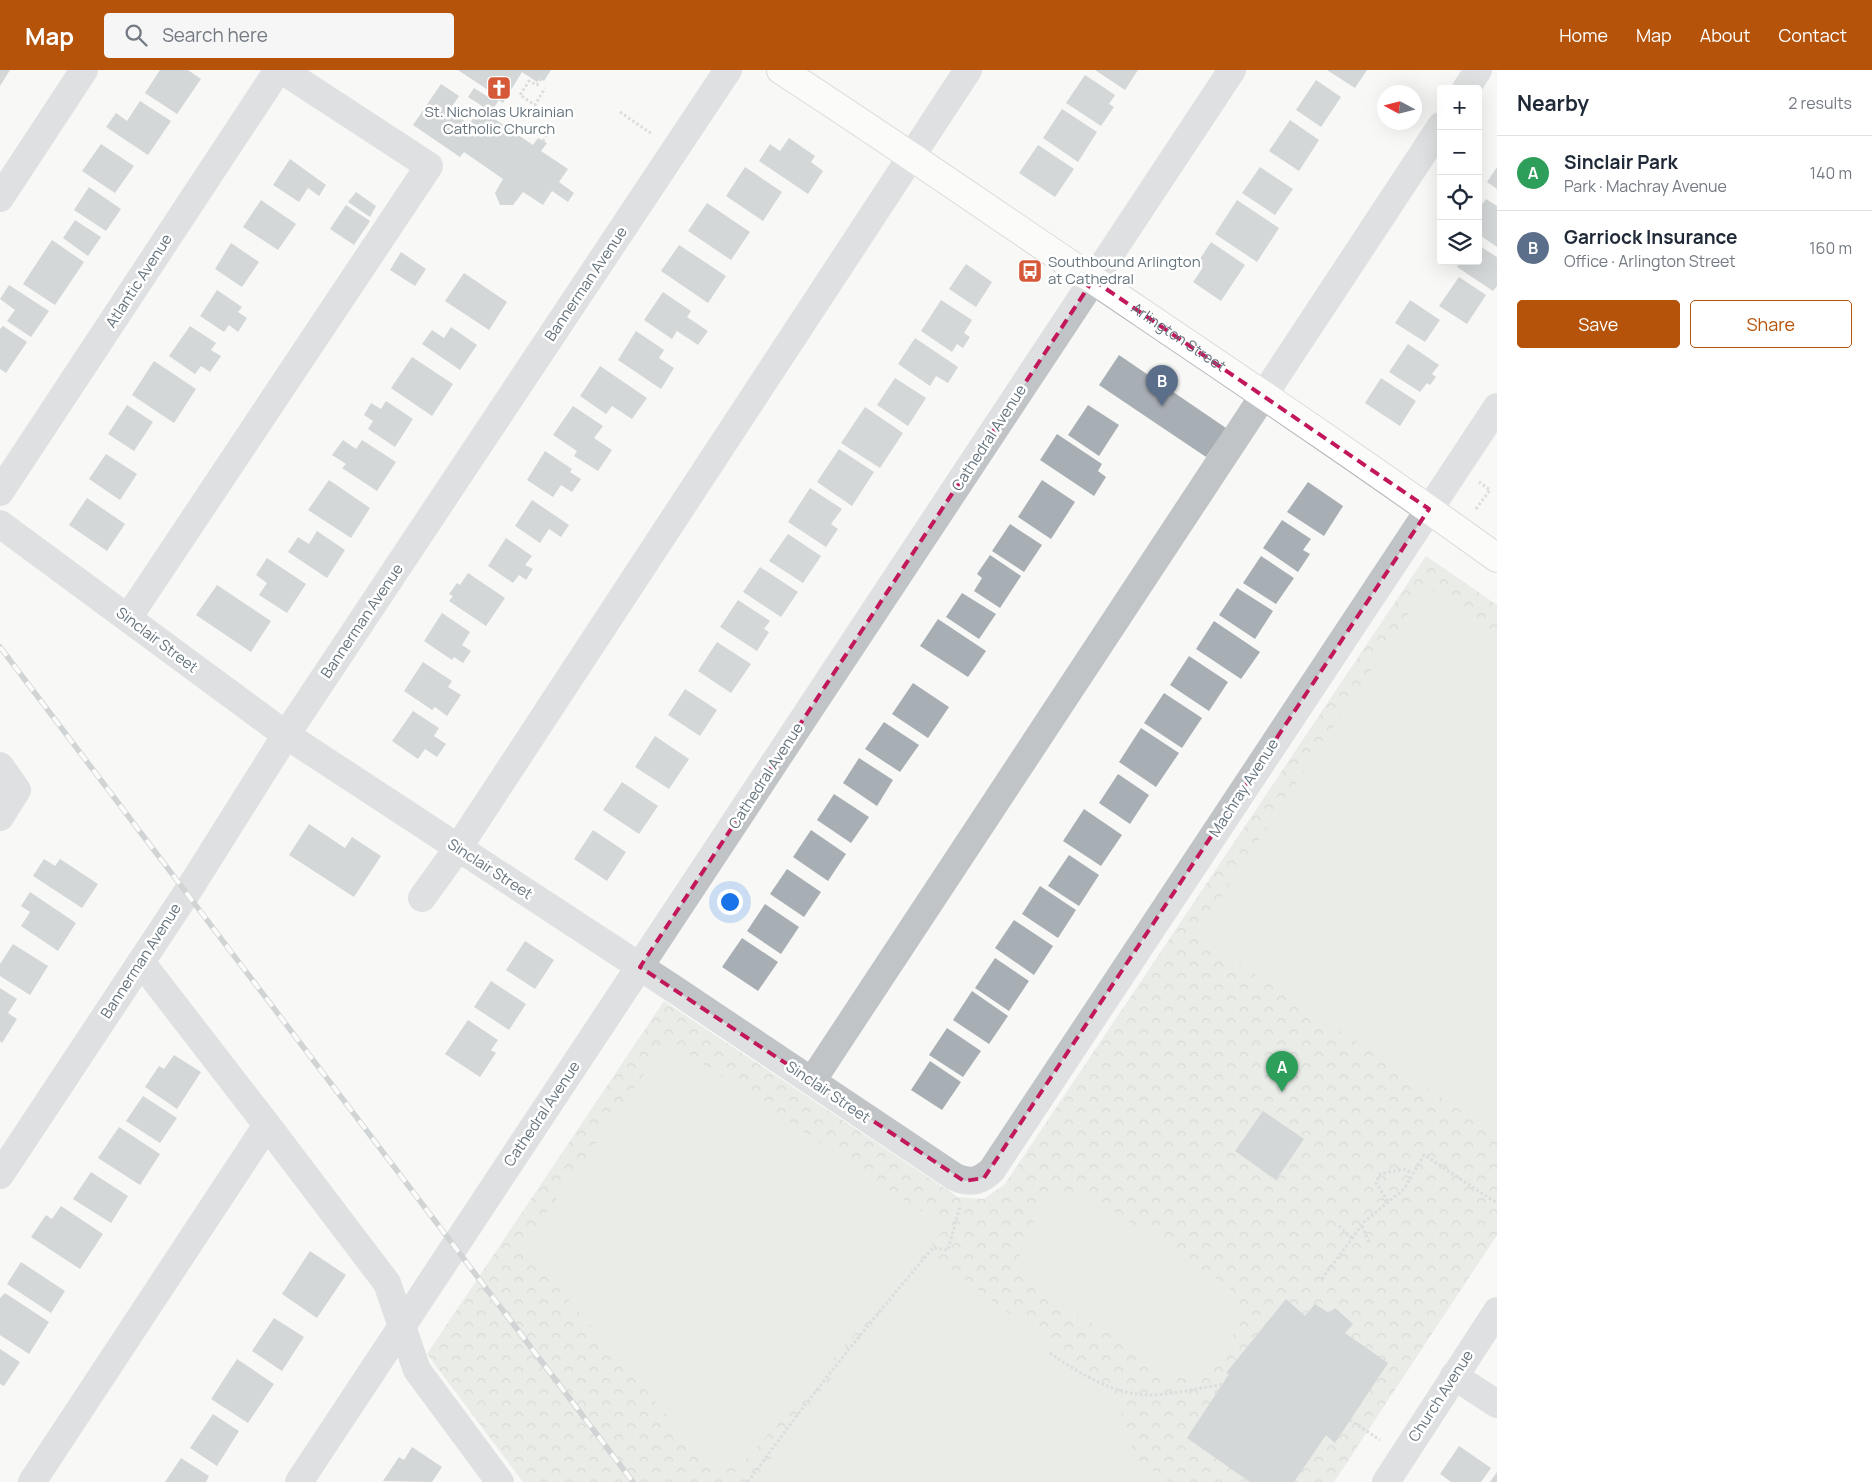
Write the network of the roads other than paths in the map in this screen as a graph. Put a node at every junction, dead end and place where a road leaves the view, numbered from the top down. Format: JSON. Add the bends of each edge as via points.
{"nodes":[{"id":1,"x":84,"y":70,"type":"edge"},
{"id":2,"x":278,"y":70,"type":"edge"},
{"id":3,"x":282,"y":70,"type":"edge"},
{"id":4,"x":728,"y":70,"type":"edge"},
{"id":5,"x":781,"y":70,"type":"edge"},
{"id":6,"x":968,"y":70,"type":"edge"},
{"id":7,"x":1232,"y":70,"type":"edge"},
{"id":8,"x":1478,"y":70,"type":"edge"},
{"id":9,"x":1469,"y":85,"type":"edge"},
{"id":10,"x":1438,"y":130,"type":"edge"},
{"id":11,"x":912,"y":156,"type":"junction"},
{"id":12,"x":0,"y":198,"type":"edge"},
{"id":13,"x":1093,"y":280,"type":"junction"},
{"id":14,"x":1264,"y":393,"type":"junction"},
{"id":15,"x":1497,"y":407,"type":"edge"},
{"id":16,"x":0,"y":492,"type":"edge"},
{"id":17,"x":1429,"y":509,"type":"junction"},
{"id":18,"x":0,"y":524,"type":"edge"},
{"id":19,"x":1497,"y":558,"type":"edge"},
{"id":20,"x":128,"y":618,"type":"junction"},
{"id":21,"x":286,"y":735,"type":"junction"},
{"id":22,"x":0,"y":766,"type":"edge"},
{"id":23,"x":0,"y":817,"type":"edge"},
{"id":24,"x":458,"y":848,"type":"junction"},
{"id":25,"x":422,"y":898,"type":"dead end"},
{"id":26,"x":141,"y":962,"type":"junction"},
{"id":27,"x":640,"y":967,"type":"junction"},
{"id":28,"x":812,"y":1081,"type":"junction"},
{"id":29,"x":267,"y":1126,"type":"junction"},
{"id":30,"x":0,"y":1175,"type":"edge"},
{"id":31,"x":967,"y":1181,"type":"joint"},
{"id":32,"x":1497,"y":1311,"type":"edge"},
{"id":33,"x":403,"y":1324,"type":"junction"},
{"id":34,"x":1454,"y":1376,"type":"junction"},
{"id":35,"x":1497,"y":1404,"type":"edge"},
{"id":36,"x":32,"y":1482,"type":"edge"},
{"id":37,"x":299,"y":1482,"type":"edge"},
{"id":38,"x":500,"y":1482,"type":"edge"},
{"id":39,"x":1386,"y":1482,"type":"edge"}],
"edges":[{"from":1,"to":12,"type":"street"},
{"from":2,"to":16,"type":"street","name":"Atlantic Avenue"},
{"from":3,"to":20,"type":"street","via":[[428,166]]},
{"from":4,"to":21,"type":"street","name":"Bannerman Avenue"},
{"from":5,"to":11,"type":"main road","name":"Arlington Street"},
{"from":6,"to":11,"type":"street"},
{"from":7,"to":13,"type":"street","name":"Cathedral Avenue"},
{"from":8,"to":9,"type":"street"},
{"from":10,"to":14,"type":"street"},
{"from":11,"to":13,"type":"main road","name":"Arlington Street"},
{"from":11,"to":24,"type":"street"},
{"from":13,"to":14,"type":"main road","name":"Arlington Street"},
{"from":13,"to":27,"type":"street","name":"Cathedral Avenue"},
{"from":14,"to":17,"type":"main road","name":"Arlington Street"},
{"from":14,"to":28,"type":"street"},
{"from":15,"to":17,"type":"street","name":"Machray Avenue"},
{"from":17,"to":19,"type":"main road","name":"Arlington Street"},
{"from":17,"to":31,"type":"street","name":"Machray Avenue","via":[[992,1170],[984,1178]]},
{"from":18,"to":20,"type":"street","name":"Sinclair Street"},
{"from":20,"to":21,"type":"street","name":"Sinclair Street"},
{"from":21,"to":24,"type":"street","name":"Sinclair Street"},
{"from":21,"to":26,"type":"street","name":"Bannerman Avenue"},
{"from":22,"to":23,"type":"street","via":[[18,790]]},
{"from":24,"to":25,"type":"street"},
{"from":24,"to":27,"type":"street","name":"Sinclair Street"},
{"from":26,"to":29,"type":"street"},
{"from":26,"to":30,"type":"street","name":"Bannerman Avenue"},
{"from":27,"to":28,"type":"street","name":"Sinclair Street"},
{"from":27,"to":33,"type":"street","name":"Cathedral Avenue"},
{"from":28,"to":31,"type":"street","name":"Sinclair Street","via":[[955,1177]]},
{"from":29,"to":33,"type":"street","via":[[387,1283]]},
{"from":29,"to":36,"type":"street"},
{"from":32,"to":34,"type":"street","name":"Church Avenue"},
{"from":33,"to":37,"type":"street","name":"Cathedral Avenue"},
{"from":33,"to":38,"type":"street","via":[[418,1370]]},
{"from":34,"to":35,"type":"street"},
{"from":34,"to":39,"type":"street","name":"Church Avenue"}]}
